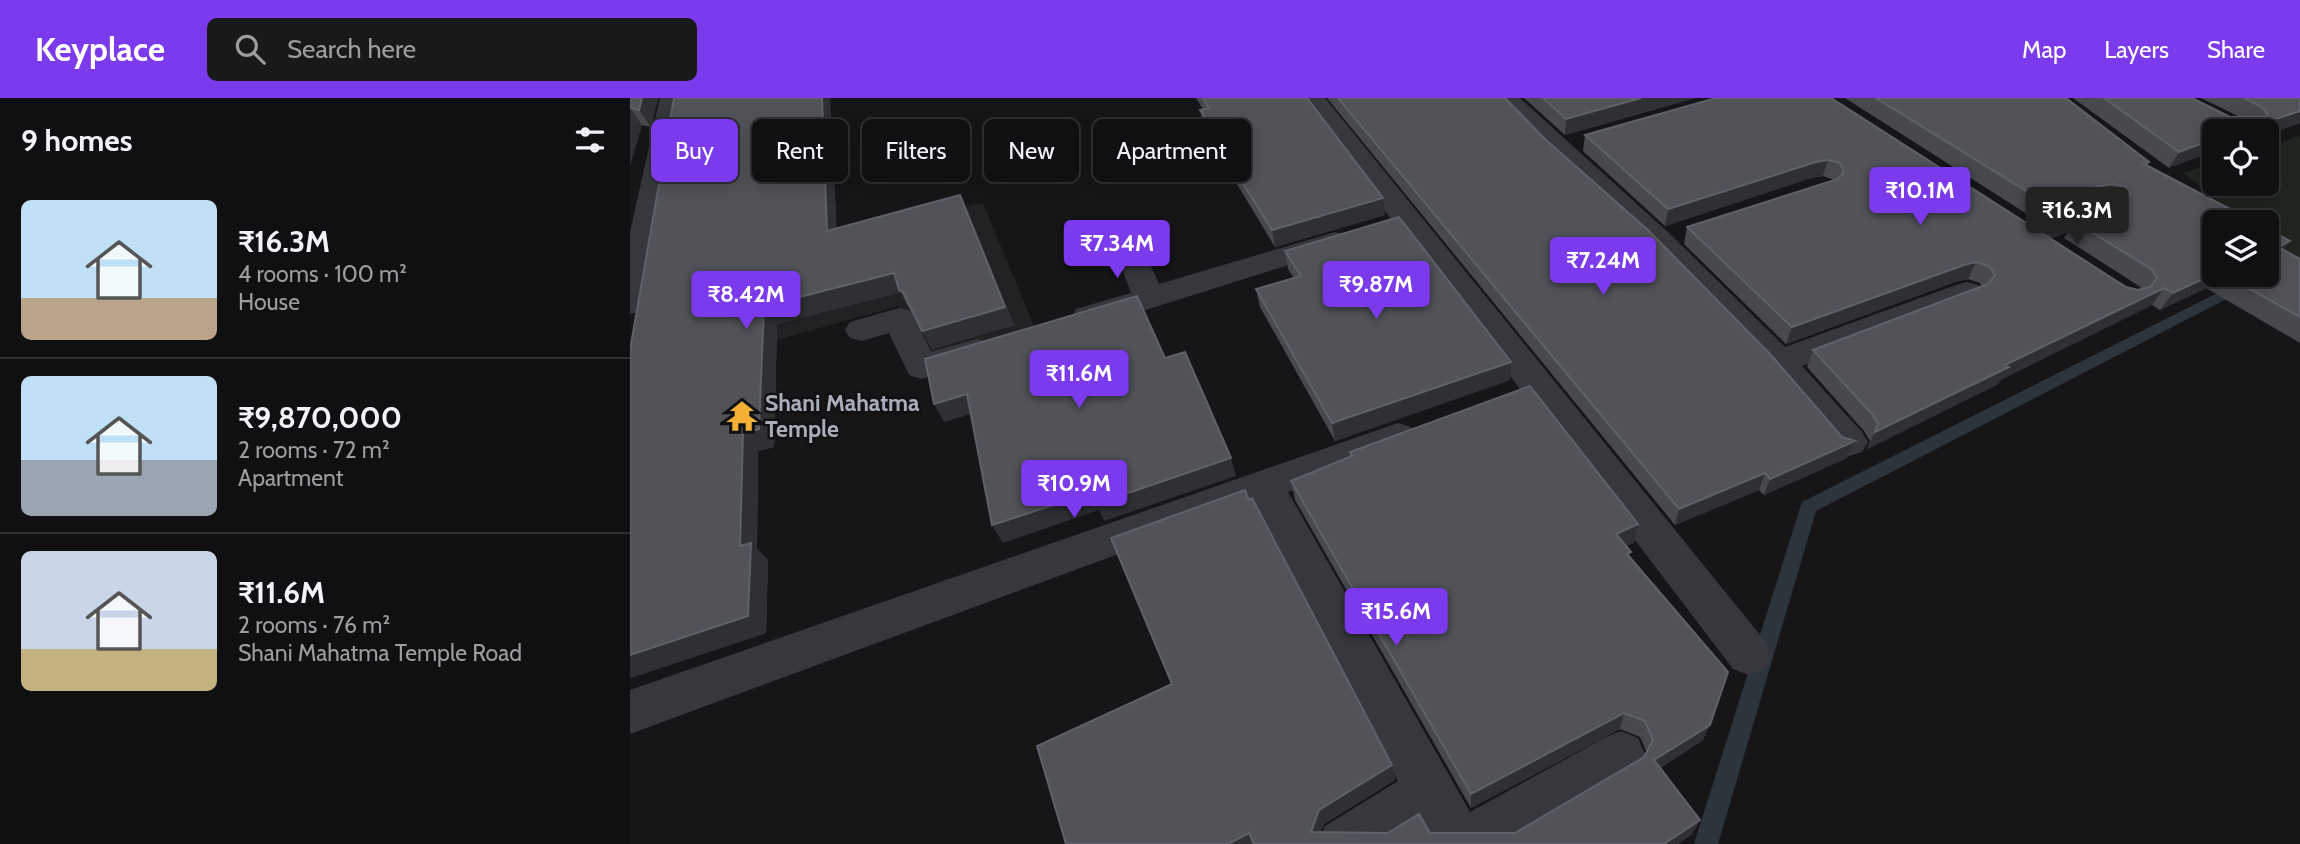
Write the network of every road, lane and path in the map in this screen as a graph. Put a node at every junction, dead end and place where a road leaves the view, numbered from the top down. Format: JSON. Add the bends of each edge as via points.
{"nodes":[{"id":1,"x":673,"y":98,"type":"edge"},
{"id":2,"x":1312,"y":98,"type":"edge"},
{"id":3,"x":1505,"y":98,"type":"edge"},
{"id":4,"x":643,"y":187,"type":"edge"},
{"id":5,"x":2103,"y":211,"type":"edge"},
{"id":6,"x":1386,"y":226,"type":"junction"},
{"id":7,"x":2035,"y":235,"type":"edge"},
{"id":8,"x":1131,"y":253,"type":"dead end"},
{"id":9,"x":1967,"y":292,"type":"edge"},
{"id":10,"x":1149,"y":298,"type":"junction"},
{"id":11,"x":630,"y":302,"type":"edge"},
{"id":12,"x":1061,"y":325,"type":"edge"},
{"id":13,"x":862,"y":330,"type":"dead end"},
{"id":14,"x":1010,"y":340,"type":"edge"},
{"id":15,"x":1779,"y":362,"type":"junction"},
{"id":16,"x":1538,"y":386,"type":"junction"},
{"id":17,"x":1499,"y":400,"type":"edge"},
{"id":18,"x":1434,"y":424,"type":"edge"},
{"id":19,"x":1849,"y":442,"type":"edge"},
{"id":20,"x":1264,"y":485,"type":"junction"},
{"id":21,"x":1749,"y":655,"type":"dead end"},
{"id":22,"x":630,"y":712,"type":"edge"},
{"id":23,"x":1621,"y":754,"type":"dead end"},
{"id":24,"x":1430,"y":790,"type":"junction"},
{"id":25,"x":1343,"y":844,"type":"edge"},
{"id":26,"x":1461,"y":844,"type":"edge"}],
"edges":[{"from":1,"to":4,"type":"street"},
{"from":2,"to":6,"type":"street"},
{"from":3,"to":15,"type":"street","via":[[1570,144],[1671,236]]},
{"from":4,"to":11,"type":"street"},
{"from":5,"to":7,"type":"street"},
{"from":6,"to":10,"type":"street"},
{"from":6,"to":16,"type":"street"},
{"from":8,"to":10,"type":"street"},
{"from":9,"to":15,"type":"street"},
{"from":10,"to":12,"type":"street"},
{"from":13,"to":14,"type":"street","via":[[899,319],[921,367]]},
{"from":15,"to":19,"type":"street"},
{"from":16,"to":17,"type":"street"},
{"from":16,"to":21,"type":"street"},
{"from":18,"to":20,"type":"street"},
{"from":20,"to":22,"type":"street"},
{"from":20,"to":24,"type":"street"},
{"from":23,"to":26,"type":"street"},
{"from":24,"to":25,"type":"street"},
{"from":24,"to":26,"type":"street"}]}
